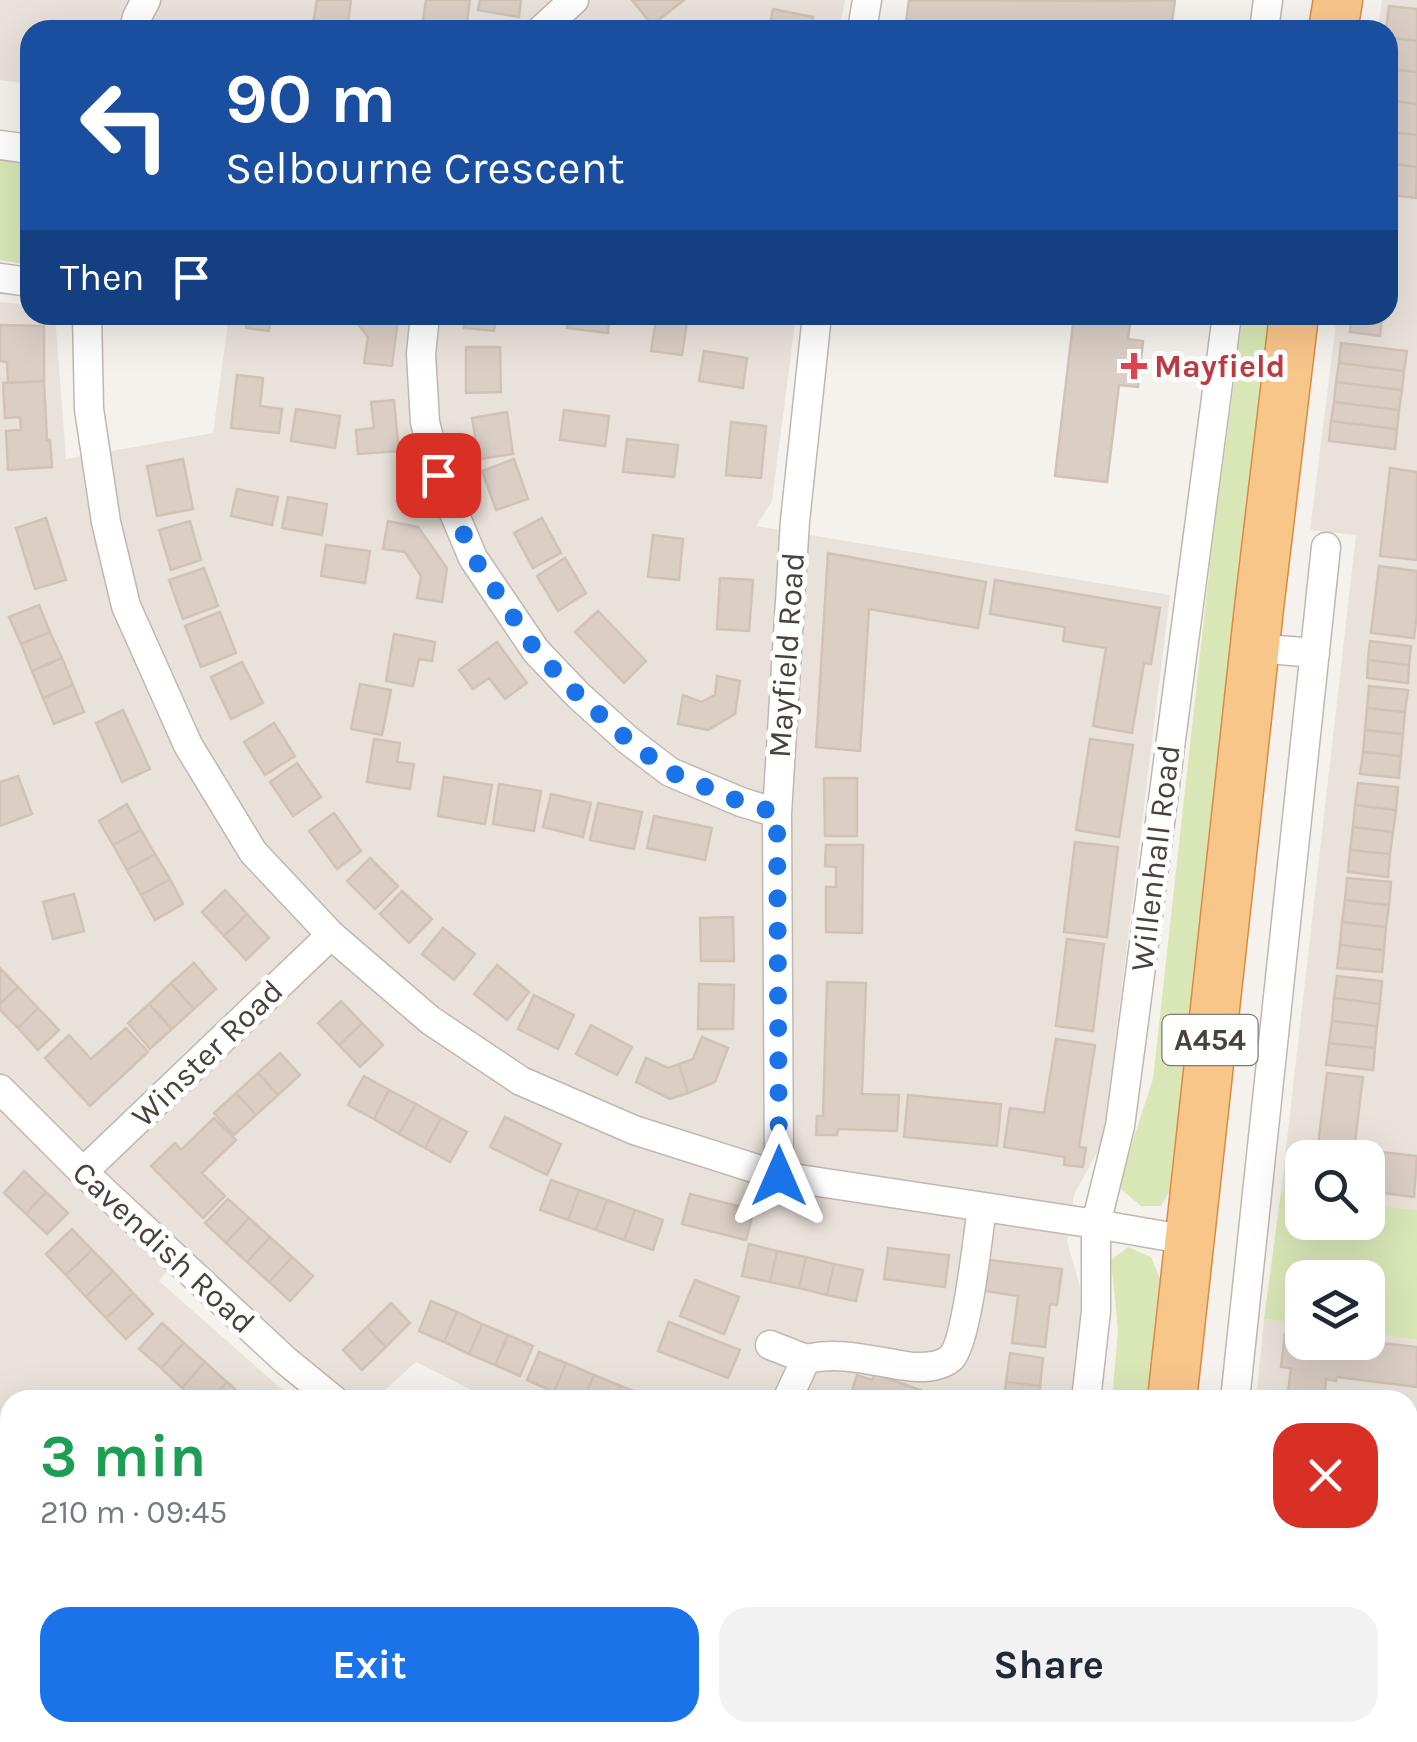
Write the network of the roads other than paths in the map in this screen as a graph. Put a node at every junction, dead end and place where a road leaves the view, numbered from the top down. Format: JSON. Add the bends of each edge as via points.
{"nodes":[{"id":1,"x":574,"y":0,"type":"edge"},
{"id":2,"x":552,"y":20,"type":"edge"},
{"id":3,"x":86,"y":325,"type":"edge"},
{"id":4,"x":424,"y":325,"type":"edge"},
{"id":5,"x":815,"y":325,"type":"edge"},
{"id":6,"x":1226,"y":325,"type":"edge"},
{"id":7,"x":1293,"y":325,"type":"edge"},
{"id":8,"x":1326,"y":547,"type":"dead end"},
{"id":9,"x":1255,"y":648,"type":"junction"},
{"id":10,"x":1315,"y":653,"type":"junction"},
{"id":11,"x":777,"y":813,"type":"junction"},
{"id":12,"x":331,"y":935,"type":"junction"},
{"id":13,"x":0,"y":1089,"type":"edge"},
{"id":14,"x":83,"y":1172,"type":"junction"},
{"id":15,"x":779,"y":1176,"type":"junction"},
{"id":16,"x":982,"y":1207,"type":"junction"},
{"id":17,"x":1096,"y":1224,"type":"junction"},
{"id":18,"x":1188,"y":1240,"type":"junction"},
{"id":19,"x":770,"y":1345,"type":"dead end"},
{"id":20,"x":806,"y":1358,"type":"junction"},
{"id":21,"x":322,"y":1390,"type":"edge"},
{"id":22,"x":791,"y":1390,"type":"edge"},
{"id":23,"x":1087,"y":1390,"type":"edge"},
{"id":24,"x":1173,"y":1390,"type":"edge"},
{"id":25,"x":1236,"y":1390,"type":"edge"}],
"edges":[{"from":1,"to":2,"type":"street"},
{"from":3,"to":12,"type":"street","via":[[92,440],[126,606],[188,745],[253,852]]},
{"from":4,"to":11,"type":"street","via":[[425,422],[438,475],[474,558],[536,651],[590,707],[670,772]]},
{"from":5,"to":11,"type":"street","name":"Mayfield Road"},
{"from":6,"to":17,"type":"street","name":"Willenhall Road","via":[[1120,1126]]},
{"from":7,"to":9,"type":"highway","number":"A454"},
{"from":8,"to":10,"type":"street"},
{"from":9,"to":10,"type":"street"},
{"from":9,"to":18,"type":"highway","number":"A454"},
{"from":10,"to":25,"type":"street"},
{"from":11,"to":15,"type":"street","name":"Mayfield Road"},
{"from":12,"to":14,"type":"street","name":"Winster Road"},
{"from":12,"to":15,"type":"street","via":[[430,1020],[520,1081],[634,1130]]},
{"from":13,"to":14,"type":"street","name":"Cavendish Road"},
{"from":14,"to":21,"type":"street","name":"Cavendish Road"},
{"from":15,"to":16,"type":"street"},
{"from":16,"to":17,"type":"street"},
{"from":16,"to":20,"type":"street","via":[[962,1335],[951,1358],[912,1367],[844,1356]]},
{"from":17,"to":18,"type":"street"},
{"from":17,"to":23,"type":"street","name":"Willenhall Road"},
{"from":18,"to":24,"type":"highway","number":"A454"},
{"from":19,"to":20,"type":"street"},
{"from":20,"to":22,"type":"street"}]}
